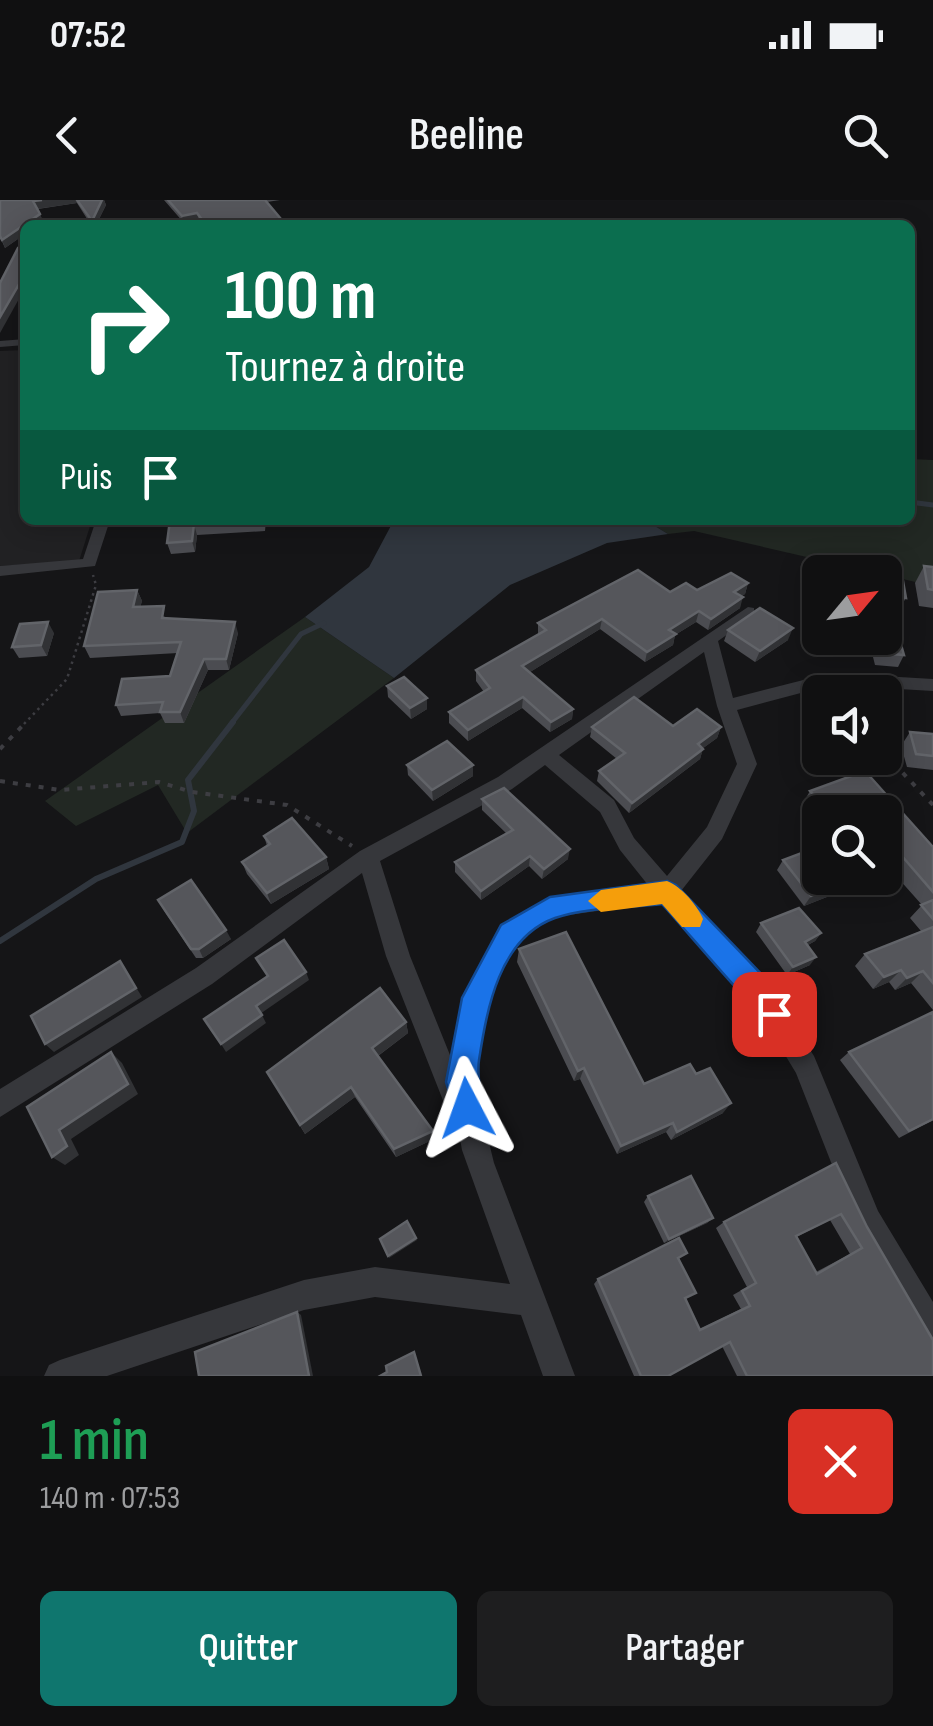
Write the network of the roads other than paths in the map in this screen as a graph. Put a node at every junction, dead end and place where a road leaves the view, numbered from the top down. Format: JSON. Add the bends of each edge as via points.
{"nodes":[{"id":1,"x":101,"y":525,"type":"edge"},
{"id":2,"x":0,"y":571,"type":"edge"},
{"id":3,"x":748,"y":612,"type":"edge"},
{"id":4,"x":710,"y":639,"type":"junction"},
{"id":5,"x":933,"y":685,"type":"edge"},
{"id":6,"x":726,"y":706,"type":"junction"},
{"id":7,"x":545,"y":754,"type":"junction"},
{"id":8,"x":368,"y":857,"type":"junction"},
{"id":9,"x":667,"y":892,"type":"junction"},
{"id":10,"x":0,"y":1104,"type":"edge"},
{"id":11,"x":480,"y":1162,"type":"junction"},
{"id":12,"x":529,"y":1301,"type":"junction"},
{"id":13,"x":933,"y":1331,"type":"edge"},
{"id":14,"x":60,"y":1376,"type":"edge"},
{"id":15,"x":559,"y":1376,"type":"edge"}],
"edges":[{"from":1,"to":2,"type":"street","via":[[89,563]]},
{"from":3,"to":4,"type":"street"},
{"from":4,"to":6,"type":"street"},
{"from":4,"to":7,"type":"street"},
{"from":5,"to":6,"type":"street","via":[[831,678]]},
{"from":6,"to":9,"type":"street","via":[[747,764],[715,832]]},
{"from":7,"to":8,"type":"street"},
{"from":7,"to":9,"type":"street","via":[[607,806],[627,844]]},
{"from":8,"to":10,"type":"street","via":[[204,976]]},
{"from":8,"to":11,"type":"street","via":[[398,956]]},
{"from":9,"to":11,"type":"street","via":[[550,908],[510,933],[476,998],[461,1082]]},
{"from":9,"to":13,"type":"street","via":[[758,989],[805,1065],[868,1221]]},
{"from":11,"to":12,"type":"street"},
{"from":12,"to":14,"type":"street","via":[[375,1282],[304,1295]]},
{"from":12,"to":15,"type":"street"}]}
